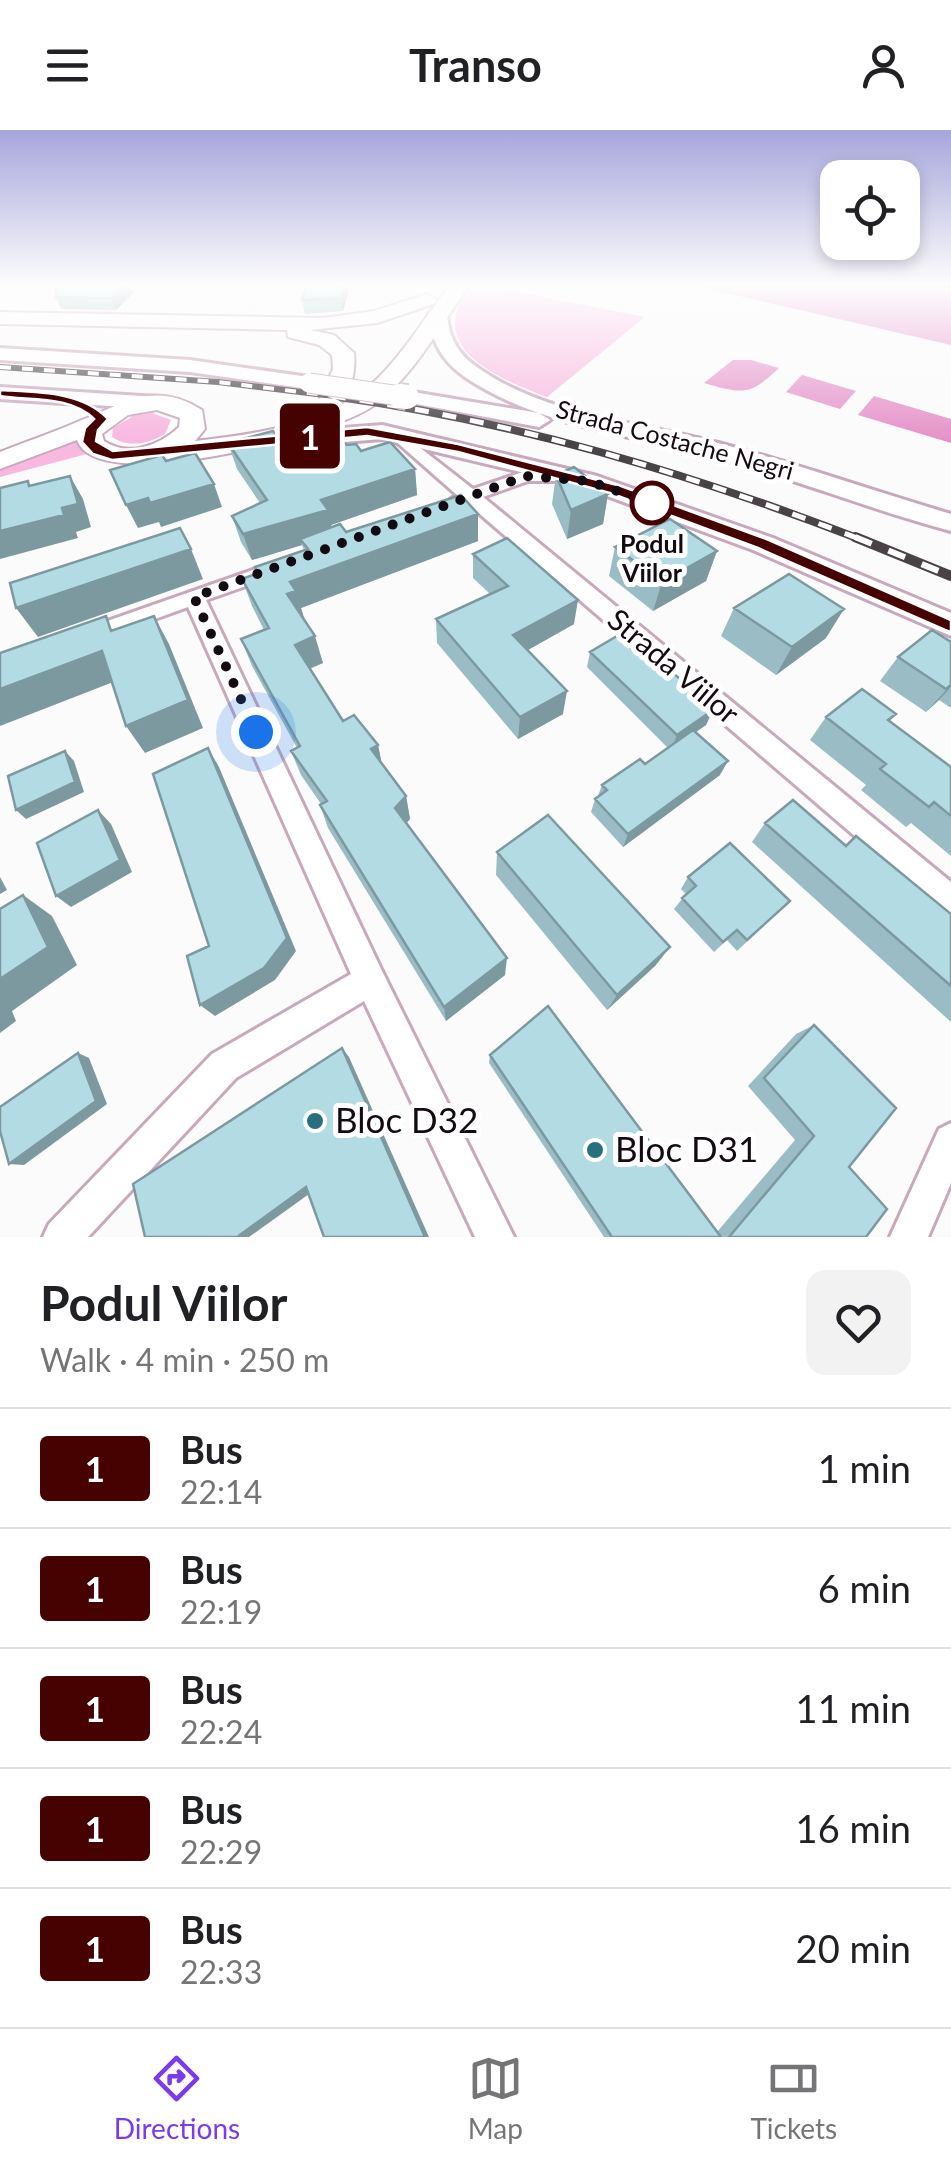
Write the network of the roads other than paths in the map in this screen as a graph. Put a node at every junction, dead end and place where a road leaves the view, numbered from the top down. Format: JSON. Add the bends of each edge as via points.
{"nodes":[{"id":1,"x":317,"y":338,"type":"edge"},
{"id":2,"x":414,"y":338,"type":"edge"},
{"id":3,"x":442,"y":338,"type":"edge"},
{"id":4,"x":0,"y":354,"type":"edge"},
{"id":5,"x":367,"y":363,"type":"dead end"},
{"id":6,"x":0,"y":393,"type":"edge"},
{"id":7,"x":50,"y":397,"type":"junction"},
{"id":8,"x":332,"y":398,"type":"junction"},
{"id":9,"x":156,"y":403,"type":"junction"},
{"id":10,"x":194,"y":420,"type":"junction"},
{"id":11,"x":98,"y":431,"type":"junction"},
{"id":12,"x":396,"y":434,"type":"junction"},
{"id":13,"x":228,"y":445,"type":"junction"},
{"id":14,"x":152,"y":453,"type":"junction"},
{"id":15,"x":0,"y":461,"type":"edge"},
{"id":16,"x":0,"y":477,"type":"edge"},
{"id":17,"x":588,"y":481,"type":"junction"},
{"id":18,"x":470,"y":496,"type":"junction"},
{"id":19,"x":436,"y":509,"type":"edge"},
{"id":20,"x":947,"y":533,"type":"edge"},
{"id":21,"x":287,"y":564,"type":"edge"},
{"id":22,"x":194,"y":597,"type":"junction"},
{"id":23,"x":951,"y":625,"type":"edge"},
{"id":24,"x":71,"y":641,"type":"edge"},
{"id":25,"x":951,"y":900,"type":"edge"},
{"id":26,"x":370,"y":980,"type":"junction"},
{"id":27,"x":951,"y":1142,"type":"edge"},
{"id":28,"x":62,"y":1237,"type":"edge"},
{"id":29,"x":495,"y":1237,"type":"edge"},
{"id":30,"x":909,"y":1237,"type":"edge"}],
"edges":[{"from":1,"to":8,"type":"main road","via":[[345,357]]},
{"from":2,"to":13,"type":"main road","via":[[390,379],[361,403],[309,426]]},
{"from":3,"to":20,"type":"main road","name":"Strada Costache Negri","via":[[468,371],[516,396],[751,460]]},
{"from":4,"to":20,"type":"main road","name":"Strada Costache Negri","bridge":true,"via":[[190,366],[518,416],[643,444]]},
{"from":5,"to":8,"type":"main road"},
{"from":6,"to":7,"type":"main road"},
{"from":7,"to":9,"type":"main road"},
{"from":7,"to":11,"type":"main road","via":[[81,404]]},
{"from":8,"to":10,"type":"main road","via":[[276,421]]},
{"from":9,"to":10,"type":"main road","via":[[179,406]]},
{"from":9,"to":11,"type":"main road","via":[[127,408]]},
{"from":10,"to":14,"type":"main road","via":[[184,438]]},
{"from":11,"to":14,"type":"main road","via":[[122,456]]},
{"from":11,"to":15,"type":"main road"},
{"from":11,"to":16,"type":"main road"},
{"from":12,"to":13,"type":"main road","via":[[344,432]]},
{"from":12,"to":17,"type":"main road"},
{"from":12,"to":18,"type":"street","name":"Strada Viilor"},
{"from":13,"to":14,"type":"main road"},
{"from":17,"to":18,"type":"street","via":[[526,476]]},
{"from":17,"to":23,"type":"main road","via":[[763,544]]},
{"from":18,"to":19,"type":"street"},
{"from":18,"to":25,"type":"street","name":"Strada Viilor"},
{"from":21,"to":22,"type":"street"},
{"from":22,"to":24,"type":"street"},
{"from":22,"to":26,"type":"street"},
{"from":26,"to":28,"type":"street","via":[[224,1066]]},
{"from":26,"to":29,"type":"street"},
{"from":27,"to":30,"type":"street"}]}
